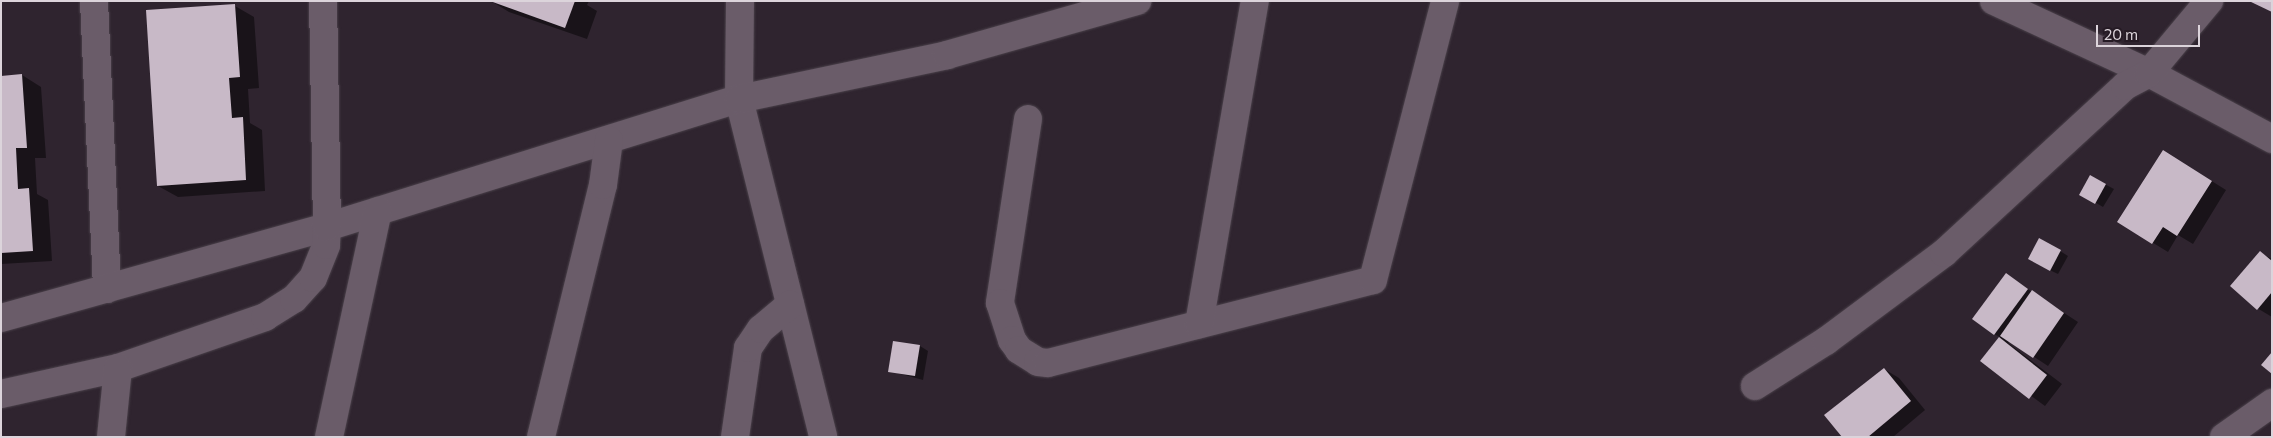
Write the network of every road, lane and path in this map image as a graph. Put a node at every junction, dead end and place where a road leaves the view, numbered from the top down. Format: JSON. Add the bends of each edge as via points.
{"nodes":[{"id":1,"x":94,"y":1,"type":"edge"},
{"id":2,"x":323,"y":1,"type":"edge"},
{"id":3,"x":740,"y":1,"type":"edge"},
{"id":4,"x":1137,"y":1,"type":"edge"},
{"id":5,"x":1255,"y":1,"type":"edge"},
{"id":6,"x":1445,"y":1,"type":"edge"},
{"id":7,"x":1994,"y":1,"type":"edge"},
{"id":8,"x":2209,"y":1,"type":"edge"},
{"id":9,"x":2149,"y":73,"type":"junction"},
{"id":10,"x":739,"y":99,"type":"junction"},
{"id":11,"x":1028,"y":119,"type":"dead end"},
{"id":12,"x":2272,"y":139,"type":"edge"},
{"id":13,"x":608,"y":140,"type":"junction"},
{"id":14,"x":378,"y":211,"type":"junction"},
{"id":15,"x":327,"y":228,"type":"junction"},
{"id":16,"x":107,"y":289,"type":"junction"},
{"id":17,"x":790,"y":305,"type":"junction"},
{"id":18,"x":1,"y":318,"type":"edge"},
{"id":19,"x":1199,"y":324,"type":"junction"},
{"id":20,"x":118,"y":368,"type":"junction"},
{"id":21,"x":1756,"y":386,"type":"dead end"},
{"id":22,"x":1,"y":394,"type":"edge"},
{"id":23,"x":2272,"y":403,"type":"edge"},
{"id":24,"x":111,"y":437,"type":"edge"},
{"id":25,"x":329,"y":437,"type":"edge"},
{"id":26,"x":541,"y":437,"type":"edge"},
{"id":27,"x":735,"y":437,"type":"edge"},
{"id":28,"x":823,"y":437,"type":"edge"},
{"id":29,"x":2224,"y":437,"type":"edge"}],
"edges":[{"from":1,"to":16,"type":"street"},
{"from":2,"to":15,"type":"street"},
{"from":3,"to":10,"type":"street"},
{"from":4,"to":10,"type":"street","via":[[947,54]]},
{"from":5,"to":19,"type":"street"},
{"from":6,"to":19,"type":"street","via":[[1373,280]]},
{"from":7,"to":9,"type":"street"},
{"from":8,"to":9,"type":"street"},
{"from":9,"to":12,"type":"street"},
{"from":9,"to":21,"type":"street","via":[[2125,86],[1944,253],[1826,341]]},
{"from":10,"to":13,"type":"street"},
{"from":10,"to":17,"type":"street"},
{"from":11,"to":19,"type":"street","via":[[1000,303],[1012,340],[1019,350],[1038,362],[1048,363]]},
{"from":13,"to":14,"type":"street"},
{"from":13,"to":26,"type":"street","via":[[603,185]]},
{"from":14,"to":15,"type":"street"},
{"from":14,"to":25,"type":"street"},
{"from":15,"to":16,"type":"street"},
{"from":15,"to":20,"type":"street","via":[[326,245],[313,278],[280,310]]},
{"from":16,"to":18,"type":"street"},
{"from":17,"to":27,"type":"street","via":[[761,329],[748,348]]},
{"from":17,"to":28,"type":"street"},
{"from":20,"to":22,"type":"street"},
{"from":20,"to":24,"type":"street"},
{"from":23,"to":29,"type":"street"}]}
